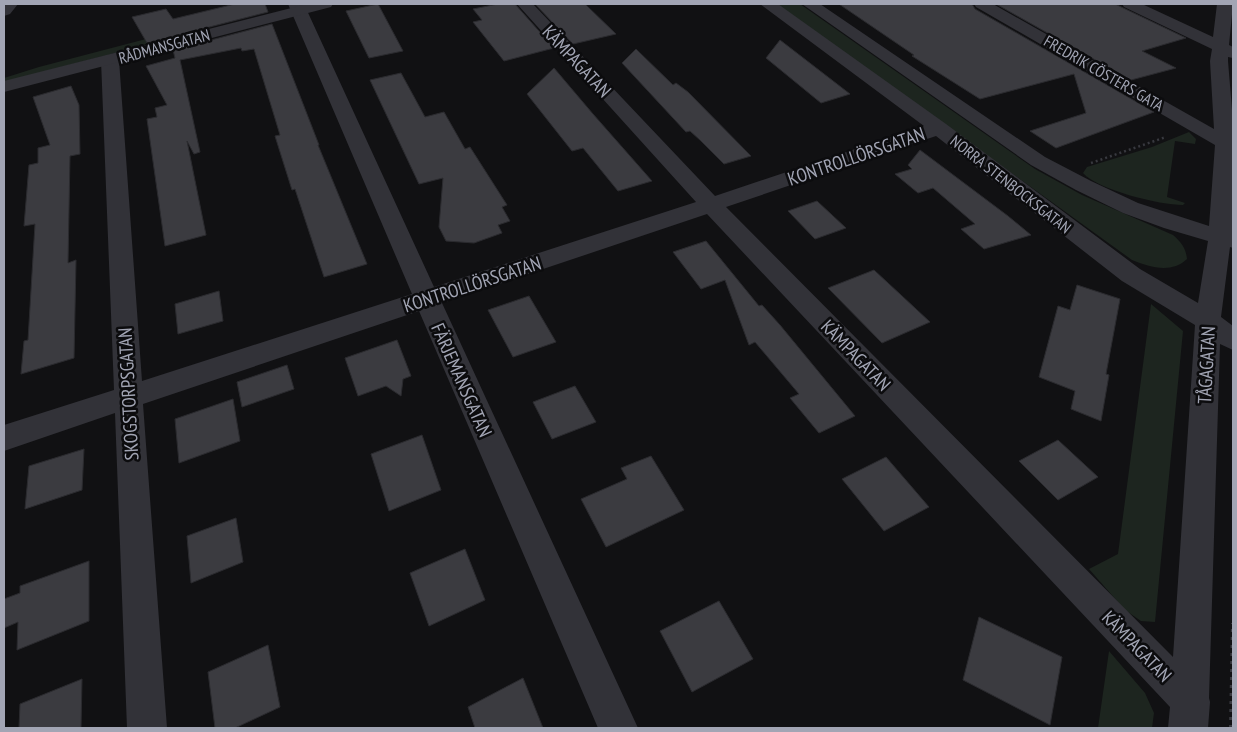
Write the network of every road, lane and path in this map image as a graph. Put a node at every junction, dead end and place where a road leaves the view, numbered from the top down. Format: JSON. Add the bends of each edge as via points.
{"nodes":[{"id":1,"x":10,"y":4,"type":"edge"},
{"id":2,"x":325,"y":4,"type":"edge"},
{"id":3,"x":525,"y":4,"type":"edge"},
{"id":4,"x":768,"y":4,"type":"edge"},
{"id":5,"x":810,"y":4,"type":"edge"},
{"id":6,"x":982,"y":4,"type":"edge"},
{"id":7,"x":1130,"y":4,"type":"edge"},
{"id":8,"x":1225,"y":4,"type":"edge"},
{"id":9,"x":297,"y":7,"type":"edge"},
{"id":10,"x":4,"y":11,"type":"edge"},
{"id":11,"x":1226,"y":50,"type":"edge"},
{"id":12,"x":110,"y":60,"type":"junction"},
{"id":13,"x":4,"y":87,"type":"edge"},
{"id":14,"x":1193,"y":124,"type":"junction"},
{"id":15,"x":939,"y":128,"type":"junction"},
{"id":16,"x":1225,"y":143,"type":"junction"},
{"id":17,"x":1057,"y":172,"type":"junction"},
{"id":18,"x":711,"y":205,"type":"junction"},
{"id":19,"x":1227,"y":238,"type":"edge"},
{"id":20,"x":426,"y":299,"type":"junction"},
{"id":21,"x":1208,"y":321,"type":"junction"},
{"id":22,"x":1233,"y":340,"type":"edge"},
{"id":23,"x":128,"y":396,"type":"junction"},
{"id":24,"x":4,"y":438,"type":"edge"},
{"id":25,"x":1233,"y":623,"type":"edge"},
{"id":26,"x":1190,"y":715,"type":"edge"},
{"id":27,"x":147,"y":728,"type":"edge"},
{"id":28,"x":618,"y":728,"type":"edge"},
{"id":29,"x":1231,"y":728,"type":"edge"}],
"edges":[{"from":1,"to":10,"type":"street"},
{"from":2,"to":9,"type":"street","name":"RÅDMANSGATAN"},
{"from":3,"to":18,"type":"street","name":"KÄMPAGATAN"},
{"from":4,"to":15,"type":"street","name":"NORRA STENBOCKSGATAN"},
{"from":5,"to":17,"type":"street","name":"NORRA STENBOCKSGATAN"},
{"from":6,"to":14,"type":"street","name":"FREDRIK CÖSTERS GATA"},
{"from":7,"to":11,"type":"street"},
{"from":8,"to":11,"type":"street","name":"TÅGAGATAN"},
{"from":9,"to":12,"type":"street","name":"RÅDMANSGATAN"},
{"from":9,"to":20,"type":"street","name":"FÄRJEMANSGATAN"},
{"from":11,"to":16,"type":"street","name":"TÅGAGATAN"},
{"from":12,"to":13,"type":"street","name":"RÅDMANSGATAN"},
{"from":12,"to":23,"type":"street","name":"SKOGSTORPSGATAN"},
{"from":14,"to":16,"type":"street","name":"FREDRIK CÖSTERS GATA"},
{"from":14,"to":17,"type":"path","via":[[1135,149]]},
{"from":15,"to":18,"type":"street","name":"KONTROLLÖRSGATAN"},
{"from":15,"to":21,"type":"street","name":"NORRA STENBOCKSGATAN","via":[[1131,276]]},
{"from":16,"to":19,"type":"street","name":"TÅGAGATAN"},
{"from":17,"to":19,"type":"street","name":"NORRA STENBOCKSGATAN","via":[[1164,220]]},
{"from":18,"to":20,"type":"street","name":"KONTROLLÖRSGATAN"},
{"from":18,"to":26,"type":"street","name":"KÄMPAGATAN"},
{"from":19,"to":21,"type":"street","name":"TÅGAGATAN"},
{"from":20,"to":23,"type":"street","name":"KONTROLLÖRSGATAN"},
{"from":20,"to":28,"type":"street","name":"FÄRJEMANSGATAN"},
{"from":21,"to":22,"type":"street","name":"NORRA STENBOCKSGATAN"},
{"from":21,"to":26,"type":"street","name":"TÅGAGATAN"},
{"from":23,"to":24,"type":"street","name":"KONTROLLÖRSGATAN"},
{"from":23,"to":27,"type":"street","name":"SKOGSTORPSGATAN"},
{"from":25,"to":29,"type":"path"}]}
